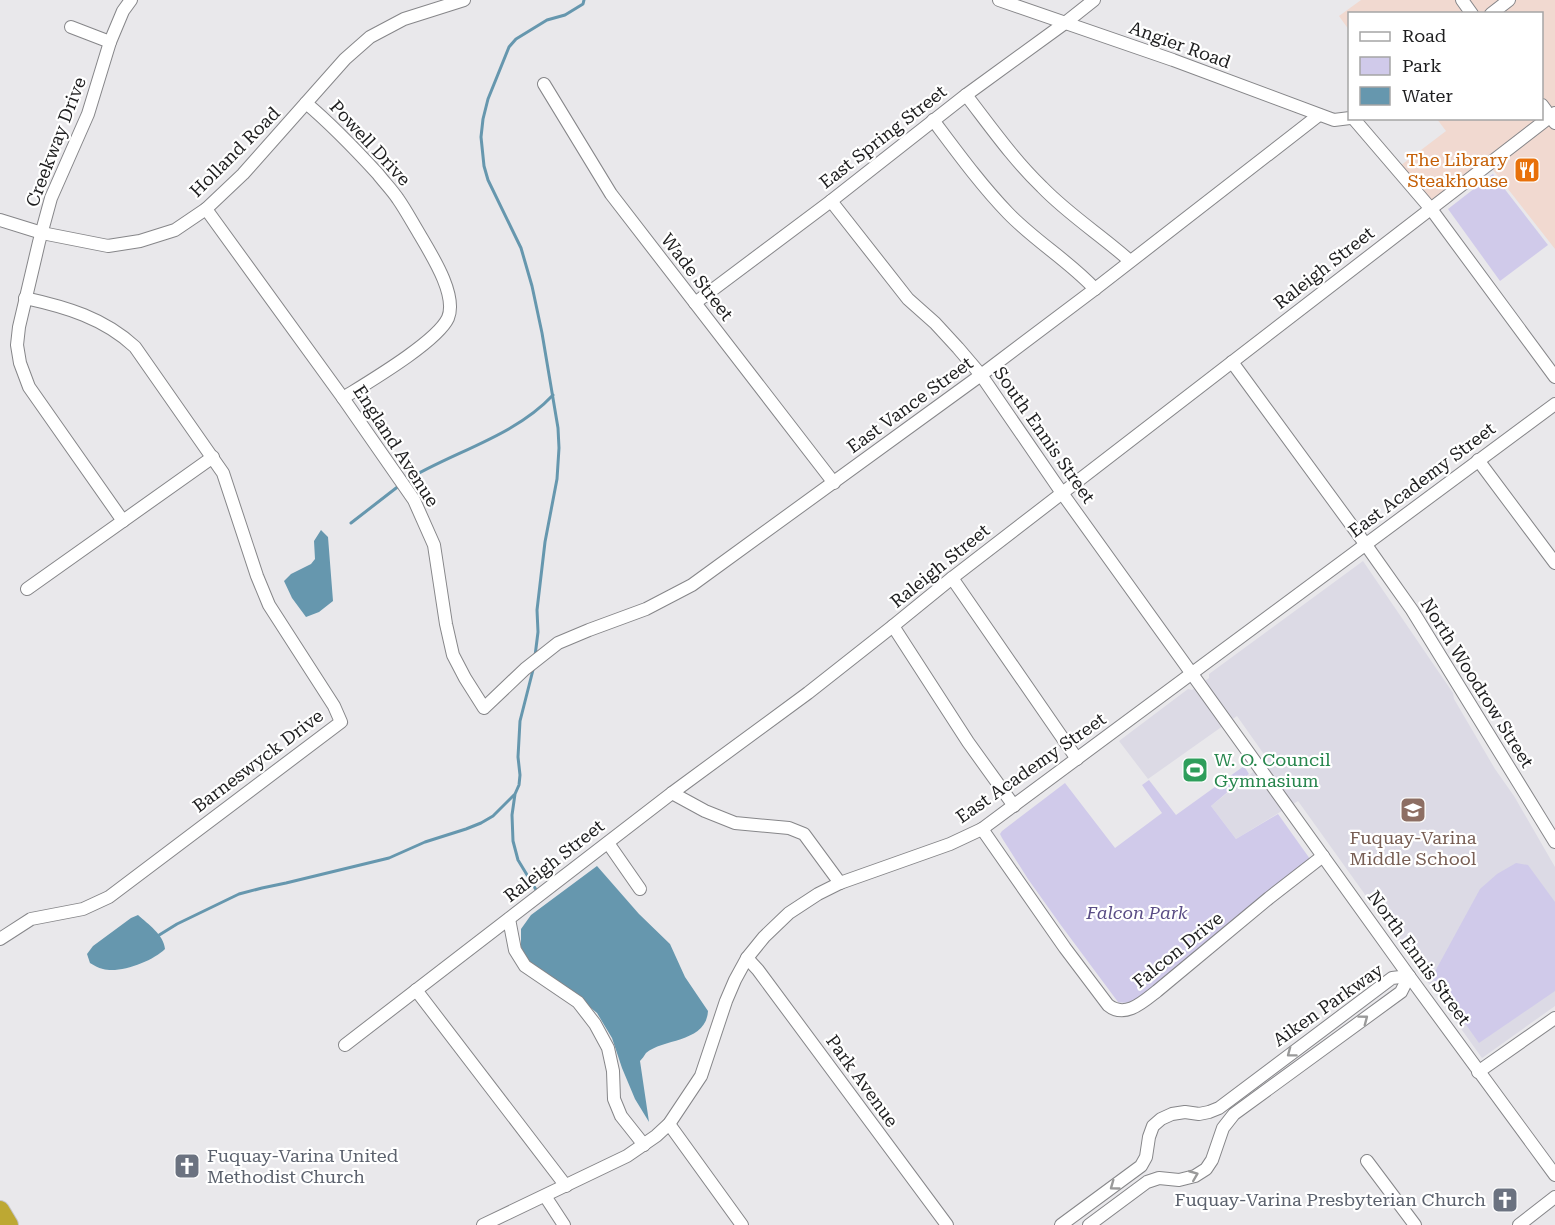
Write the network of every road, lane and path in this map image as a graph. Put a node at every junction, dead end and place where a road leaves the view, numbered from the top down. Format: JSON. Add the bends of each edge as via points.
{"nodes":[{"id":1,"x":131,"y":0,"type":"edge"},
{"id":2,"x":464,"y":0,"type":"edge"},
{"id":3,"x":999,"y":0,"type":"edge"},
{"id":4,"x":1094,"y":0,"type":"edge"},
{"id":5,"x":1509,"y":0,"type":"edge"},
{"id":6,"x":1494,"y":12,"type":"edge"},
{"id":7,"x":1065,"y":23,"type":"junction"},
{"id":8,"x":71,"y":27,"type":"dead end"},
{"id":9,"x":110,"y":42,"type":"junction"},
{"id":10,"x":544,"y":84,"type":"dead end"},
{"id":11,"x":966,"y":95,"type":"junction"},
{"id":12,"x":306,"y":104,"type":"junction"},
{"id":13,"x":1543,"y":106,"type":"edge"},
{"id":14,"x":1319,"y":115,"type":"junction"},
{"id":15,"x":1348,"y":118,"type":"edge"},
{"id":16,"x":1554,"y":118,"type":"edge"},
{"id":17,"x":933,"y":120,"type":"junction"},
{"id":18,"x":1353,"y":120,"type":"edge"},
{"id":19,"x":831,"y":201,"type":"junction"},
{"id":20,"x":1431,"y":208,"type":"junction"},
{"id":21,"x":206,"y":209,"type":"junction"},
{"id":22,"x":0,"y":220,"type":"edge"},
{"id":23,"x":42,"y":233,"type":"junction"},
{"id":24,"x":1130,"y":261,"type":"junction"},
{"id":25,"x":1095,"y":289,"type":"junction"},
{"id":26,"x":25,"y":298,"type":"junction"},
{"id":27,"x":695,"y":303,"type":"junction"},
{"id":28,"x":1232,"y":362,"type":"junction"},
{"id":29,"x":981,"y":375,"type":"junction"},
{"id":30,"x":1555,"y":377,"type":"edge"},
{"id":31,"x":343,"y":398,"type":"junction"},
{"id":32,"x":1555,"y":404,"type":"edge"},
{"id":33,"x":213,"y":457,"type":"junction"},
{"id":34,"x":1478,"y":460,"type":"junction"},
{"id":35,"x":834,"y":483,"type":"junction"},
{"id":36,"x":1062,"y":493,"type":"junction"},
{"id":37,"x":123,"y":521,"type":"junction"},
{"id":38,"x":1366,"y":545,"type":"junction"},
{"id":39,"x":1555,"y":563,"type":"edge"},
{"id":40,"x":952,"y":578,"type":"junction"},
{"id":41,"x":27,"y":589,"type":"dead end"},
{"id":42,"x":893,"y":626,"type":"junction"},
{"id":43,"x":1192,"y":673,"type":"junction"},
{"id":44,"x":503,"y":691,"type":"joint"},
{"id":45,"x":1077,"y":759,"type":"junction"},
{"id":46,"x":672,"y":793,"type":"junction"},
{"id":47,"x":1014,"y":806,"type":"junction"},
{"id":48,"x":982,"y":829,"type":"junction"},
{"id":49,"x":1555,"y":842,"type":"edge"},
{"id":50,"x":608,"y":843,"type":"junction"},
{"id":51,"x":1323,"y":856,"type":"junction"},
{"id":52,"x":840,"y":883,"type":"junction"},
{"id":53,"x":640,"y":889,"type":"dead end"},
{"id":54,"x":509,"y":919,"type":"junction"},
{"id":55,"x":0,"y":939,"type":"edge"},
{"id":56,"x":747,"y":958,"type":"junction"},
{"id":57,"x":1409,"y":976,"type":"junction"},
{"id":58,"x":416,"y":990,"type":"junction"},
{"id":59,"x":1555,"y":1018,"type":"edge"},
{"id":60,"x":345,"y":1045,"type":"dead end"},
{"id":61,"x":1478,"y":1072,"type":"junction"},
{"id":62,"x":1220,"y":1107,"type":"junction"},
{"id":63,"x":1230,"y":1119,"type":"junction"},
{"id":64,"x":669,"y":1124,"type":"junction"},
{"id":65,"x":644,"y":1145,"type":"junction"},
{"id":66,"x":1367,"y":1161,"type":"dead end"},
{"id":67,"x":1138,"y":1169,"type":"junction"},
{"id":68,"x":1555,"y":1175,"type":"edge"},
{"id":69,"x":1148,"y":1182,"type":"junction"},
{"id":70,"x":566,"y":1186,"type":"junction"},
{"id":71,"x":544,"y":1196,"type":"junction"},
{"id":72,"x":1555,"y":1197,"type":"edge"},
{"id":73,"x":0,"y":1210,"type":"edge"},
{"id":74,"x":9,"y":1225,"type":"edge"},
{"id":75,"x":483,"y":1225,"type":"edge"},
{"id":76,"x":564,"y":1225,"type":"edge"},
{"id":77,"x":742,"y":1225,"type":"edge"},
{"id":78,"x":946,"y":1225,"type":"edge"},
{"id":79,"x":1061,"y":1225,"type":"edge"},
{"id":80,"x":1089,"y":1225,"type":"edge"},
{"id":81,"x":1415,"y":1225,"type":"edge"},
{"id":82,"x":1519,"y":1225,"type":"edge"}],
"edges":[{"from":1,"to":9,"type":"street","name":"Creekway Drive"},
{"from":2,"to":12,"type":"street","name":"Holland Road","via":[[404,19],[370,37]]},
{"from":3,"to":7,"type":"street","name":"Angier Road"},
{"from":4,"to":7,"type":"street","name":"East Spring Street"},
{"from":5,"to":6,"type":"street"},
{"from":7,"to":11,"type":"street","name":"East Spring Street"},
{"from":7,"to":14,"type":"street","name":"Angier Road"},
{"from":8,"to":9,"type":"street"},
{"from":9,"to":23,"type":"street","name":"Creekway Drive","via":[[88,114],[51,198]]},
{"from":10,"to":27,"type":"street","name":"Wade Street","via":[[610,194]]},
{"from":11,"to":17,"type":"street","name":"East Spring Street"},
{"from":11,"to":24,"type":"street","via":[[1040,186]]},
{"from":12,"to":21,"type":"street","name":"Holland Road"},
{"from":12,"to":31,"type":"street","name":"Powell Drive","via":[[332,126],[398,198],[431,255],[450,303],[448,318],[436,335]]},
{"from":13,"to":16,"type":"street"},
{"from":14,"to":15,"type":"street","name":"Angier Road","via":[[1335,120]]},
{"from":14,"to":24,"type":"street","name":"East Vance Street"},
{"from":16,"to":20,"type":"street","name":"Raleigh Street"},
{"from":17,"to":19,"type":"street","name":"East Spring Street"},
{"from":17,"to":25,"type":"street","via":[[1008,213]]},
{"from":18,"to":20,"type":"street"},
{"from":19,"to":27,"type":"street","name":"East Spring Street"},
{"from":19,"to":29,"type":"street","name":"South Ennis Street","via":[[908,299]]},
{"from":20,"to":28,"type":"street","name":"Raleigh Street"},
{"from":20,"to":30,"type":"street"},
{"from":21,"to":23,"type":"street","name":"Holland Road","via":[[176,230],[130,243],[108,246]]},
{"from":21,"to":31,"type":"street","name":"England Avenue"},
{"from":22,"to":23,"type":"street","name":"Holland Road"},
{"from":23,"to":26,"type":"street","name":"Creekway Drive"},
{"from":24,"to":25,"type":"street","name":"East Vance Street"},
{"from":25,"to":29,"type":"street","name":"East Vance Street"},
{"from":26,"to":33,"type":"street","name":"Barneswyck Drive","via":[[71,309],[123,336],[135,347]]},
{"from":26,"to":37,"type":"street","name":"Creekway Drive","via":[[17,345],[29,387]]},
{"from":27,"to":35,"type":"street","name":"Wade Street"},
{"from":28,"to":36,"type":"street","name":"Raleigh Street"},
{"from":28,"to":38,"type":"street","name":"North Woodrow Street"},
{"from":29,"to":35,"type":"street","name":"East Vance Street"},
{"from":29,"to":36,"type":"street","name":"South Ennis Street"},
{"from":31,"to":44,"type":"street","name":"England Avenue","via":[[414,500],[434,545],[453,656],[465,678],[484,708]]},
{"from":32,"to":34,"type":"street","name":"East Academy Street"},
{"from":33,"to":37,"type":"street"},
{"from":33,"to":55,"type":"street","name":"Barneswyck Drive","via":[[223,473],[269,605],[341,722],[109,897],[83,909],[31,919]]},
{"from":34,"to":38,"type":"street","name":"East Academy Street"},
{"from":34,"to":39,"type":"street"},
{"from":35,"to":44,"type":"street","name":"East Vance Street","via":[[692,585],[646,609],[558,643]]},
{"from":36,"to":40,"type":"street","name":"Raleigh Street"},
{"from":36,"to":43,"type":"street","name":"South Ennis Street"},
{"from":37,"to":41,"type":"street"},
{"from":38,"to":43,"type":"street","name":"East Academy Street"},
{"from":38,"to":49,"type":"street","name":"North Woodrow Street","via":[[1412,610]]},
{"from":40,"to":42,"type":"street","name":"Raleigh Street"},
{"from":40,"to":45,"type":"street"},
{"from":42,"to":46,"type":"street","name":"Raleigh Street"},
{"from":42,"to":47,"type":"street"},
{"from":43,"to":45,"type":"street","name":"East Academy Street"},
{"from":43,"to":51,"type":"street","name":"North Ennis Street"},
{"from":45,"to":47,"type":"street","name":"East Academy Street"},
{"from":46,"to":50,"type":"street","name":"Raleigh Street"},
{"from":46,"to":52,"type":"street","via":[[735,823],[789,828],[804,834]]},
{"from":47,"to":48,"type":"street","name":"East Academy Street"},
{"from":48,"to":51,"type":"street","name":"Falcon Drive","via":[[1084,974],[1108,1005],[1118,1011],[1138,1005],[1157,991]]},
{"from":48,"to":52,"type":"street","name":"East Academy Street"},
{"from":50,"to":53,"type":"street"},
{"from":50,"to":54,"type":"street","name":"Raleigh Street"},
{"from":51,"to":57,"type":"street","name":"North Ennis Street"},
{"from":52,"to":56,"type":"street","name":"East Academy Street","via":[[789,913]]},
{"from":54,"to":58,"type":"street","name":"Raleigh Street"},
{"from":54,"to":65,"type":"street","via":[[515,950],[525,966],[578,1002],[595,1024],[608,1047],[614,1099],[621,1116]]},
{"from":56,"to":64,"type":"street","name":"East Academy Street","via":[[726,1001],[701,1076]]},
{"from":56,"to":78,"type":"street","name":"Park Avenue"},
{"from":57,"to":61,"type":"street","name":"North Ennis Street"},
{"from":57,"to":62,"type":"street","name":"Aiken Parkway","one_way":true,"via":[[1392,978]]},
{"from":63,"to":57,"type":"street","name":"Aiken Parkway","one_way":true,"via":[[1401,992]]},
{"from":58,"to":60,"type":"street","name":"Raleigh Street"},
{"from":58,"to":70,"type":"street"},
{"from":59,"to":61,"type":"street"},
{"from":61,"to":68,"type":"street","name":"North Ennis Street"},
{"from":62,"to":63,"type":"street"},
{"from":62,"to":67,"type":"street","name":"Aiken Parkway","via":[[1161,1119],[1154,1126],[1146,1157]]},
{"from":69,"to":63,"type":"street","name":"Aiken Parkway","one_way":true,"via":[[1159,1178],[1179,1180],[1206,1170]]},
{"from":64,"to":65,"type":"street","name":"East Academy Street"},
{"from":64,"to":77,"type":"street"},
{"from":65,"to":70,"type":"street","name":"East Academy Street"},
{"from":66,"to":81,"type":"street"},
{"from":67,"to":69,"type":"street"},
{"from":67,"to":79,"type":"street","one_way":true},
{"from":69,"to":80,"type":"street"},
{"from":70,"to":71,"type":"street","name":"East Academy Street"},
{"from":71,"to":75,"type":"street","name":"East Academy Street"},
{"from":71,"to":76,"type":"street"},
{"from":72,"to":82,"type":"street"},
{"from":73,"to":74,"type":"highway"}]}
